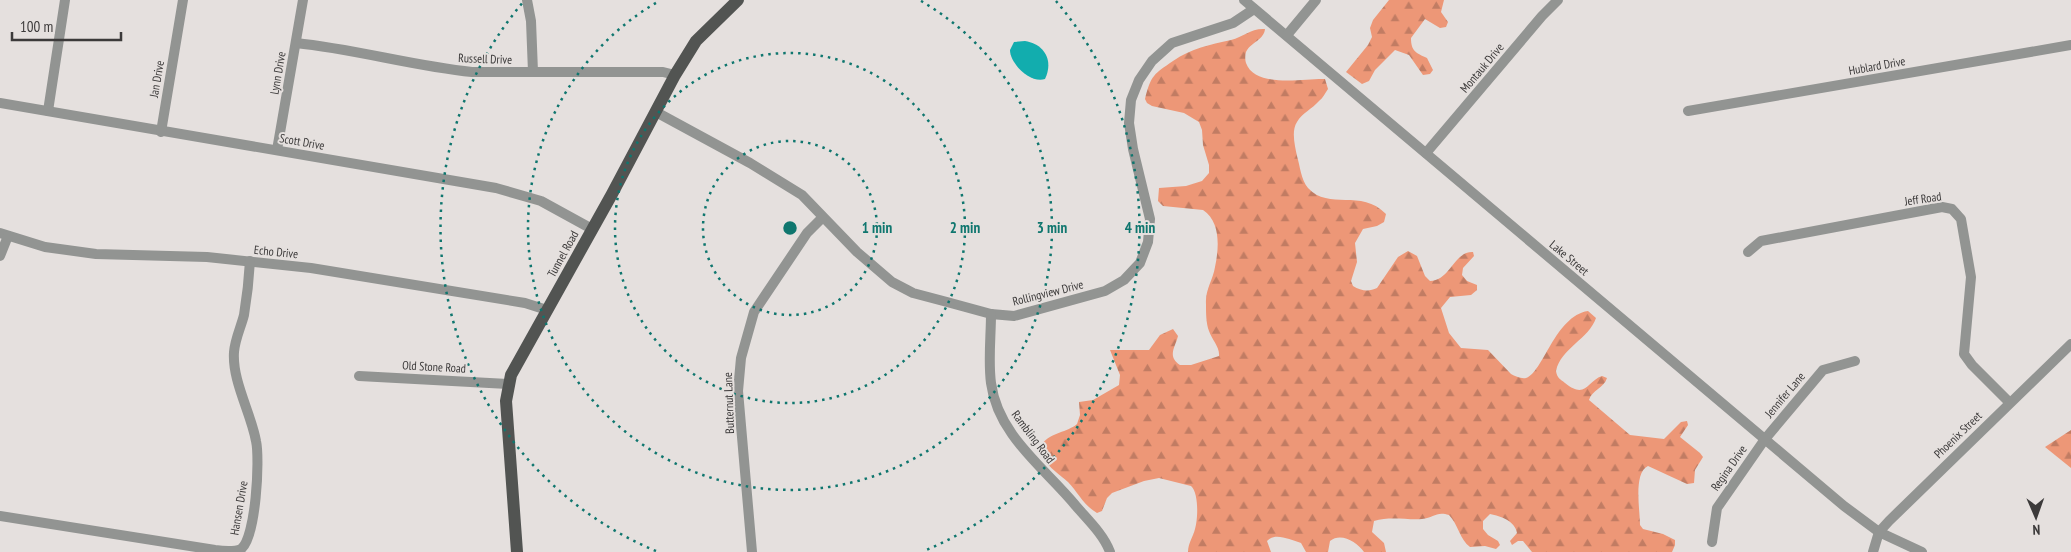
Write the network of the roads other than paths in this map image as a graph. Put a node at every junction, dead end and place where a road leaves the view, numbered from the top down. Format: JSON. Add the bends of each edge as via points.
{"nodes":[{"id":1,"x":65,"y":0,"type":"edge"},
{"id":2,"x":183,"y":0,"type":"edge"},
{"id":3,"x":303,"y":0,"type":"edge"},
{"id":4,"x":527,"y":0,"type":"edge"},
{"id":5,"x":738,"y":0,"type":"edge"},
{"id":6,"x":1244,"y":0,"type":"edge"},
{"id":7,"x":1316,"y":0,"type":"edge"},
{"id":8,"x":1558,"y":0,"type":"edge"},
{"id":9,"x":1254,"y":9,"type":"junction"},
{"id":10,"x":1287,"y":35,"type":"junction"},
{"id":11,"x":296,"y":43,"type":"junction"},
{"id":12,"x":2071,"y":45,"type":"edge"},
{"id":13,"x":534,"y":72,"type":"junction"},
{"id":14,"x":675,"y":74,"type":"junction"},
{"id":15,"x":0,"y":103,"type":"edge"},
{"id":16,"x":48,"y":111,"type":"junction"},
{"id":17,"x":1688,"y":111,"type":"dead end"},
{"id":18,"x":656,"y":112,"type":"junction"},
{"id":19,"x":161,"y":132,"type":"junction"},
{"id":20,"x":277,"y":150,"type":"junction"},
{"id":21,"x":1426,"y":154,"type":"junction"},
{"id":22,"x":822,"y":218,"type":"junction"},
{"id":23,"x":592,"y":229,"type":"junction"},
{"id":24,"x":4,"y":234,"type":"edge"},
{"id":25,"x":1748,"y":252,"type":"dead end"},
{"id":26,"x":0,"y":256,"type":"edge"},
{"id":27,"x":250,"y":262,"type":"junction"},
{"id":28,"x":547,"y":310,"type":"junction"},
{"id":29,"x":991,"y":314,"type":"junction"},
{"id":30,"x":2071,"y":344,"type":"edge"},
{"id":31,"x":1855,"y":361,"type":"dead end"},
{"id":32,"x":358,"y":376,"type":"dead end"},
{"id":33,"x":508,"y":384,"type":"junction"},
{"id":34,"x":2009,"y":402,"type":"junction"},
{"id":35,"x":1765,"y":439,"type":"junction"},
{"id":36,"x":0,"y":516,"type":"edge"},
{"id":37,"x":1879,"y":532,"type":"junction"},
{"id":38,"x":1712,"y":542,"type":"dead end"},
{"id":39,"x":517,"y":552,"type":"edge"},
{"id":40,"x":752,"y":552,"type":"edge"},
{"id":41,"x":1110,"y":552,"type":"edge"},
{"id":42,"x":1873,"y":552,"type":"edge"},
{"id":43,"x":1922,"y":552,"type":"edge"}],
"edges":[{"from":1,"to":16,"type":"street"},
{"from":2,"to":19,"type":"street","name":"Jan Drive"},
{"from":3,"to":11,"type":"street","name":"Lynn Drive"},
{"from":4,"to":13,"type":"street"},
{"from":5,"to":14,"type":"main road","name":"Tunnel Road","via":[[696,41]]},
{"from":6,"to":9,"type":"street","name":"Lake Street"},
{"from":7,"to":10,"type":"street"},
{"from":8,"to":21,"type":"street","name":"Montauk Drive"},
{"from":9,"to":10,"type":"street","name":"Lake Street"},
{"from":9,"to":29,"type":"street","name":"Rollingview Drive","via":[[1233,24],[1172,43],[1152,61],[1138,80],[1131,100],[1129,123],[1150,219],[1148,242],[1140,263],[1124,280],[1105,291],[1014,316]]},
{"from":10,"to":21,"type":"street","name":"Lake Street"},
{"from":11,"to":13,"type":"street","name":"Russell Drive","via":[[446,70]]},
{"from":11,"to":20,"type":"street","name":"Lynn Drive"},
{"from":12,"to":17,"type":"street","name":"Hublard Drive"},
{"from":13,"to":14,"type":"street","name":"Russell Drive"},
{"from":14,"to":18,"type":"main road","name":"Tunnel Road"},
{"from":15,"to":16,"type":"street","name":"Scott Drive"},
{"from":16,"to":19,"type":"street","name":"Scott Drive"},
{"from":18,"to":22,"type":"street","name":"Rollingview Drive","via":[[776,177],[802,195]]},
{"from":18,"to":23,"type":"main road","name":"Tunnel Road"},
{"from":19,"to":20,"type":"street","name":"Scott Drive"},
{"from":20,"to":23,"type":"street","name":"Scott Drive","via":[[522,194]]},
{"from":21,"to":35,"type":"street","name":"Lake Street"},
{"from":22,"to":29,"type":"street","name":"Rollingview Drive","via":[[892,282],[913,292]]},
{"from":22,"to":40,"type":"street","name":"Butternut Lane","via":[[807,233],[754,312],[740,358],[738,391]]},
{"from":23,"to":28,"type":"main road","name":"Tunnel Road"},
{"from":24,"to":26,"type":"street"},
{"from":24,"to":27,"type":"street","name":"Echo Drive","via":[[44,247],[96,254],[207,257]]},
{"from":25,"to":34,"type":"street","name":"Jeff Road","via":[[1761,240],[1942,207],[1952,209],[1961,219],[1971,277],[1964,354]]},
{"from":27,"to":28,"type":"street","name":"Echo Drive","via":[[412,283],[525,303]]},
{"from":27,"to":36,"type":"street","name":"Hansen Drive","via":[[244,315],[234,351],[258,456],[251,529],[241,549],[232,552],[215,550]]},
{"from":28,"to":33,"type":"main road","name":"Tunnel Road"},
{"from":29,"to":41,"type":"street","name":"Rambling Road","via":[[991,383],[1002,422],[1039,468],[1070,499]]},
{"from":30,"to":34,"type":"street","name":"Phoenix Street"},
{"from":31,"to":35,"type":"street","name":"Jennifer Lane","via":[[1822,370]]},
{"from":32,"to":33,"type":"street","name":"Old Stone Road"},
{"from":33,"to":39,"type":"main road","name":"Tunnel Road","via":[[506,401]]},
{"from":34,"to":37,"type":"street","name":"Phoenix Street"},
{"from":35,"to":37,"type":"street","name":"Lake Street"},
{"from":35,"to":38,"type":"street","name":"Regina Drive","via":[[1717,508]]},
{"from":37,"to":42,"type":"street","name":"Phoenix Street"},
{"from":37,"to":43,"type":"street","name":"Lake Street"}]}
